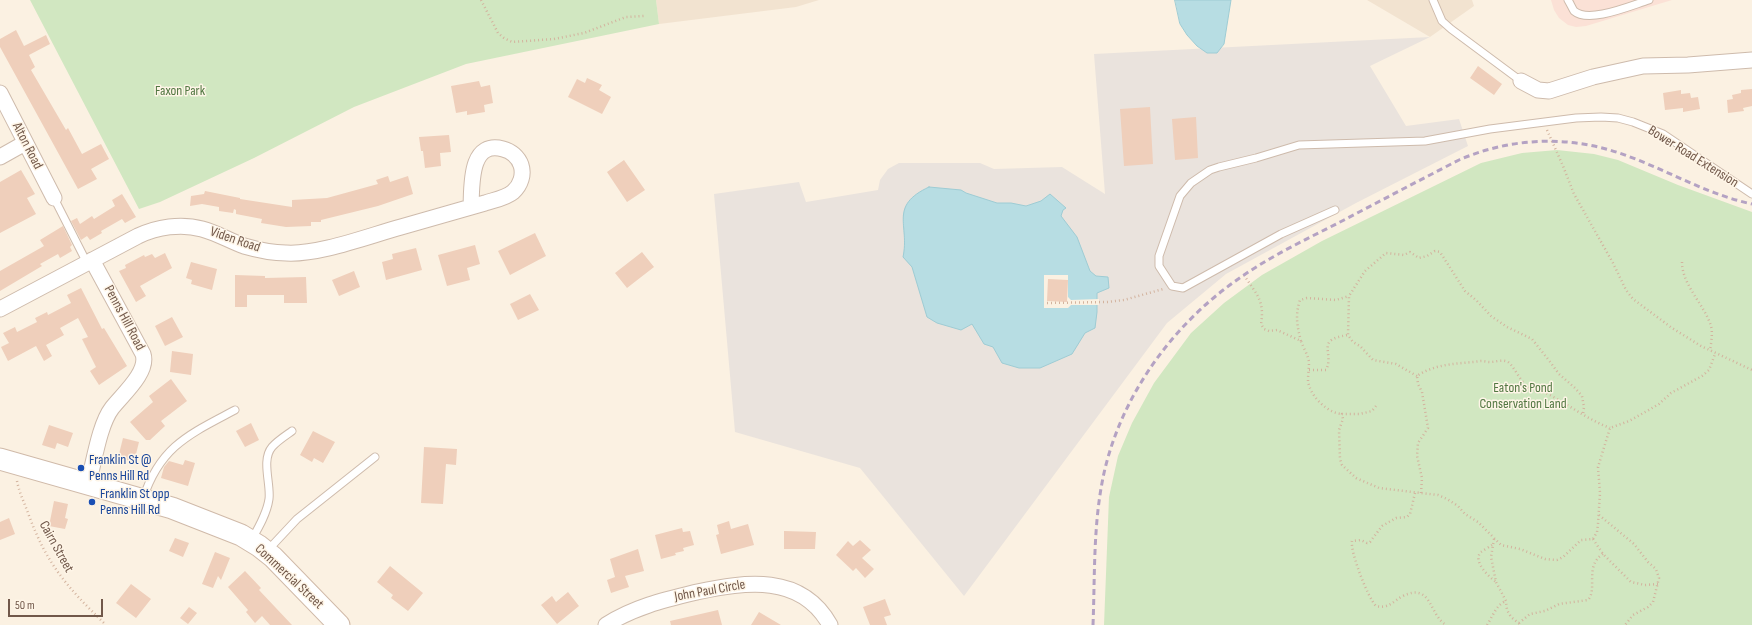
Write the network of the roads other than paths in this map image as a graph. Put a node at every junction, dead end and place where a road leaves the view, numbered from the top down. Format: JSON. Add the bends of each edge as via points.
{"nodes":[{"id":1,"x":1433,"y":0,"type":"edge"},
{"id":2,"x":1568,"y":0,"type":"edge"},
{"id":3,"x":1649,"y":0,"type":"edge"},
{"id":4,"x":1752,"y":60,"type":"edge"},
{"id":5,"x":1521,"y":81,"type":"joint"},
{"id":6,"x":0,"y":93,"type":"edge"},
{"id":7,"x":25,"y":142,"type":"junction"},
{"id":8,"x":0,"y":157,"type":"edge"},
{"id":9,"x":1752,"y":194,"type":"edge"},
{"id":10,"x":54,"y":198,"type":"joint"},
{"id":11,"x":470,"y":207,"type":"junction"},
{"id":12,"x":1335,"y":210,"type":"dead end"},
{"id":13,"x":90,"y":262,"type":"junction"},
{"id":14,"x":0,"y":309,"type":"edge"},
{"id":15,"x":234,"y":410,"type":"dead end"},
{"id":16,"x":292,"y":431,"type":"dead end"},
{"id":17,"x":375,"y":457,"type":"dead end"},
{"id":18,"x":0,"y":459,"type":"edge"},
{"id":19,"x":88,"y":484,"type":"junction"},
{"id":20,"x":145,"y":499,"type":"junction"},
{"id":21,"x":258,"y":546,"type":"junction"},
{"id":22,"x":339,"y":625,"type":"edge"},
{"id":23,"x":606,"y":625,"type":"edge"},
{"id":24,"x":830,"y":625,"type":"edge"}],
"edges":[{"from":1,"to":5,"type":"lane","via":[[1442,21]]},
{"from":2,"to":3,"type":"lane","via":[[1574,11],[1584,16],[1602,15]]},
{"from":4,"to":5,"type":"street","via":[[1643,66],[1600,75],[1549,91],[1538,90]]},
{"from":6,"to":7,"type":"street","name":"Alton Road"},
{"from":7,"to":8,"type":"street"},
{"from":7,"to":10,"type":"street","name":"Alton Road"},
{"from":9,"to":12,"type":"lane","name":"Bower Road Extension","via":[[1662,134],[1618,118],[1576,118],[1490,129],[1425,141],[1299,146],[1210,170],[1191,183],[1180,196],[1159,256],[1159,266],[1172,286],[1183,288],[1282,234]]},
{"from":10,"to":13,"type":"lane"},
{"from":11,"to":11,"type":"street","name":"Viden Road","via":[[474,165],[480,156],[492,149],[500,148],[516,157],[522,168],[522,178],[514,191]]},
{"from":11,"to":13,"type":"street","name":"Viden Road","via":[[324,249],[298,253],[279,253],[253,248],[195,227],[160,228],[145,233]]},
{"from":13,"to":14,"type":"street","name":"Viden Road"},
{"from":13,"to":19,"type":"street","name":"Penns Hill Road","via":[[145,361],[141,372],[107,417]]},
{"from":15,"to":20,"type":"lane","via":[[177,443],[161,462],[148,485]]},
{"from":16,"to":21,"type":"lane","via":[[269,452],[267,469],[270,491],[261,522]]},
{"from":17,"to":21,"type":"lane","via":[[297,519]]},
{"from":18,"to":19,"type":"main road","name":"Commercial Street"},
{"from":19,"to":20,"type":"main road","name":"Commercial Street"},
{"from":20,"to":21,"type":"main road","name":"Commercial Street","via":[[195,516]]},
{"from":21,"to":22,"type":"main road","name":"Commercial Street"},
{"from":23,"to":24,"type":"street","name":"John Paul Circle","via":[[630,611],[659,601],[748,583],[776,586],[799,594],[818,608]]}]}
